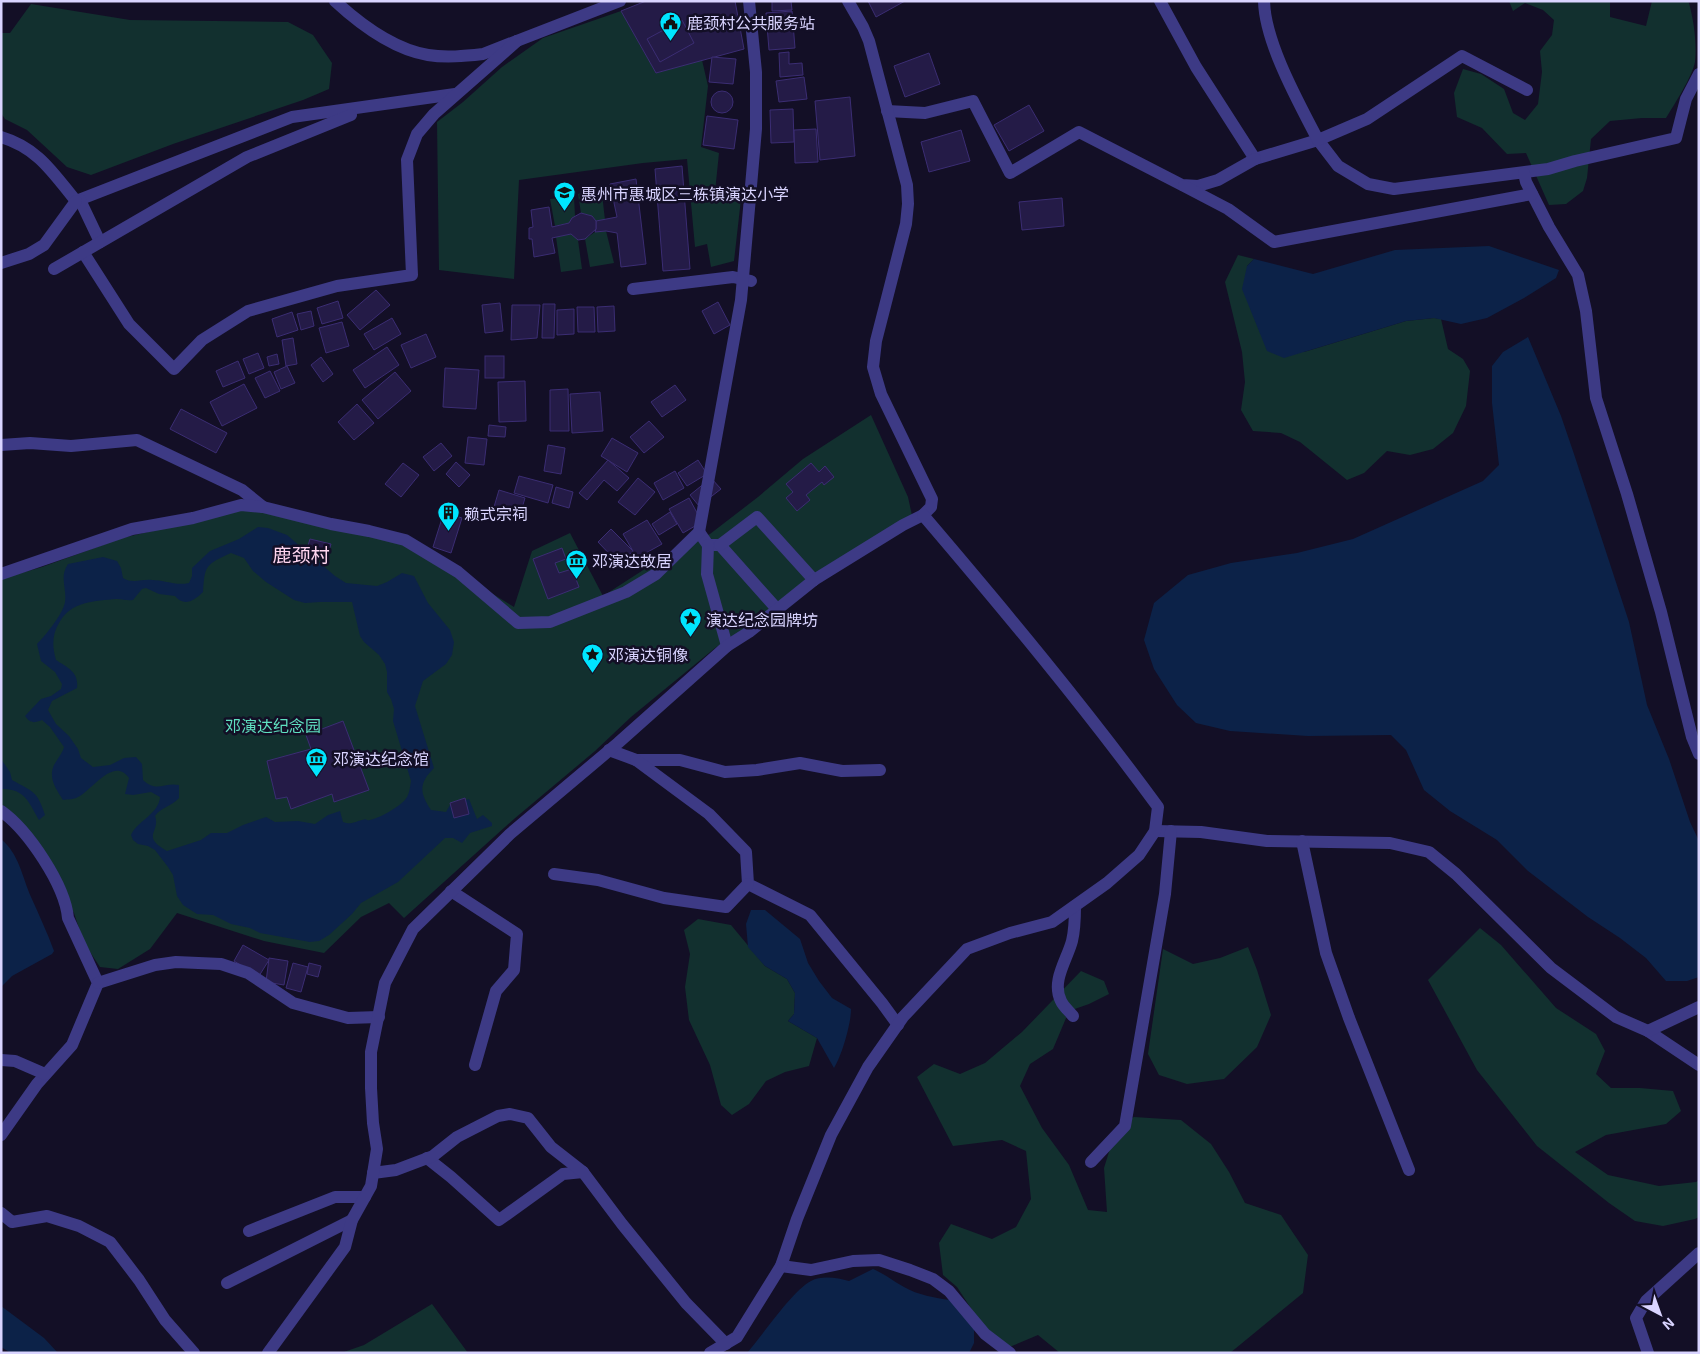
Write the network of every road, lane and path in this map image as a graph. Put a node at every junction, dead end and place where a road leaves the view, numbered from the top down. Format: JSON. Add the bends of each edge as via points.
{"nodes":[{"id":1,"x":335,"y":1,"type":"edge"},
{"id":2,"x":620,"y":1,"type":"edge"},
{"id":3,"x":749,"y":1,"type":"edge"},
{"id":4,"x":848,"y":1,"type":"edge"},
{"id":5,"x":1160,"y":1,"type":"edge"},
{"id":6,"x":1264,"y":1,"type":"edge"},
{"id":7,"x":517,"y":41,"type":"junction"},
{"id":8,"x":1699,"y":74,"type":"edge"},
{"id":9,"x":1527,"y":90,"type":"dead end"},
{"id":10,"x":455,"y":94,"type":"junction"},
{"id":11,"x":374,"y":105,"type":"junction"},
{"id":12,"x":887,"y":111,"type":"junction"},
{"id":13,"x":1,"y":137,"type":"edge"},
{"id":14,"x":1318,"y":140,"type":"junction"},
{"id":15,"x":1255,"y":159,"type":"junction"},
{"id":16,"x":1524,"y":173,"type":"junction"},
{"id":17,"x":1182,"y":185,"type":"junction"},
{"id":18,"x":1532,"y":194,"type":"junction"},
{"id":19,"x":78,"y":201,"type":"junction"},
{"id":20,"x":100,"y":242,"type":"junction"},
{"id":21,"x":83,"y":252,"type":"junction"},
{"id":22,"x":1,"y":263,"type":"edge"},
{"id":23,"x":54,"y":269,"type":"dead end"},
{"id":24,"x":751,"y":281,"type":"dead end"},
{"id":25,"x":633,"y":289,"type":"dead end"},
{"id":26,"x":1,"y":445,"type":"edge"},
{"id":27,"x":263,"y":507,"type":"junction"},
{"id":28,"x":923,"y":515,"type":"junction"},
{"id":29,"x":699,"y":532,"type":"junction"},
{"id":30,"x":714,"y":545,"type":"junction"},
{"id":31,"x":1,"y":574,"type":"edge"},
{"id":32,"x":814,"y":580,"type":"junction"},
{"id":33,"x":777,"y":610,"type":"junction"},
{"id":34,"x":727,"y":646,"type":"junction"},
{"id":35,"x":609,"y":750,"type":"junction"},
{"id":36,"x":1699,"y":754,"type":"edge"},
{"id":37,"x":636,"y":760,"type":"junction"},
{"id":38,"x":880,"y":770,"type":"dead end"},
{"id":39,"x":1,"y":811,"type":"edge"},
{"id":40,"x":1155,"y":831,"type":"junction"},
{"id":41,"x":1172,"y":832,"type":"junction"},
{"id":42,"x":1302,"y":842,"type":"junction"},
{"id":43,"x":554,"y":874,"type":"dead end"},
{"id":44,"x":748,"y":884,"type":"junction"},
{"id":45,"x":451,"y":891,"type":"junction"},
{"id":46,"x":1075,"y":906,"type":"junction"},
{"id":47,"x":98,"y":983,"type":"junction"},
{"id":48,"x":1699,"y":1008,"type":"edge"},
{"id":49,"x":1073,"y":1016,"type":"dead end"},
{"id":50,"x":379,"y":1017,"type":"junction"},
{"id":51,"x":898,"y":1025,"type":"junction"},
{"id":52,"x":1648,"y":1031,"type":"junction"},
{"id":53,"x":1,"y":1060,"type":"edge"},
{"id":54,"x":476,"y":1065,"type":"dead end"},
{"id":55,"x":1699,"y":1065,"type":"edge"},
{"id":56,"x":45,"y":1074,"type":"junction"},
{"id":57,"x":1,"y":1135,"type":"edge"},
{"id":58,"x":427,"y":1158,"type":"junction"},
{"id":59,"x":1091,"y":1162,"type":"dead end"},
{"id":60,"x":1409,"y":1170,"type":"dead end"},
{"id":61,"x":583,"y":1172,"type":"junction"},
{"id":62,"x":373,"y":1173,"type":"junction"},
{"id":63,"x":364,"y":1197,"type":"junction"},
{"id":64,"x":1,"y":1213,"type":"edge"},
{"id":65,"x":352,"y":1220,"type":"junction"},
{"id":66,"x":249,"y":1231,"type":"dead end"},
{"id":67,"x":1699,"y":1253,"type":"edge"},
{"id":68,"x":781,"y":1266,"type":"junction"},
{"id":69,"x":227,"y":1283,"type":"dead end"},
{"id":70,"x":726,"y":1344,"type":"junction"},
{"id":71,"x":194,"y":1353,"type":"edge"},
{"id":72,"x":268,"y":1353,"type":"edge"},
{"id":73,"x":710,"y":1353,"type":"edge"},
{"id":74,"x":1010,"y":1353,"type":"edge"},
{"id":75,"x":1648,"y":1353,"type":"edge"}],
"edges":[{"from":1,"to":7,"type":"street","via":[[380,36],[428,55],[461,57],[483,54]]},
{"from":2,"to":7,"type":"street"},
{"from":3,"to":29,"type":"street","via":[[756,72],[756,129],[740,300]]},
{"from":4,"to":12,"type":"street","via":[[869,41]]},
{"from":5,"to":15,"type":"street","via":[[1196,67]]},
{"from":6,"to":14,"type":"street","via":[[1271,37],[1290,85]]},
{"from":7,"to":10,"type":"street"},
{"from":8,"to":16,"type":"street","via":[[1686,99],[1676,138]]},
{"from":9,"to":14,"type":"street","via":[[1462,56],[1367,119]]},
{"from":10,"to":11,"type":"street"},
{"from":10,"to":21,"type":"street","via":[[417,134],[407,160],[412,275],[337,286],[248,311],[202,340],[174,368],[129,324]]},
{"from":11,"to":19,"type":"street","via":[[292,117]]},
{"from":11,"to":20,"type":"street","via":[[247,158]]},
{"from":12,"to":17,"type":"street","via":[[925,113],[973,101],[1010,173],[1079,132]]},
{"from":12,"to":28,"type":"street","via":[[907,185],[908,204],[906,224],[876,341],[873,367],[881,394],[932,499]]},
{"from":13,"to":19,"type":"street","via":[[32,151]]},
{"from":14,"to":15,"type":"street"},
{"from":14,"to":16,"type":"street","via":[[1338,166],[1368,184],[1394,189]]},
{"from":15,"to":17,"type":"street","via":[[1218,180],[1198,186]]},
{"from":16,"to":18,"type":"street"},
{"from":17,"to":18,"type":"street","via":[[1228,209],[1274,242]]},
{"from":18,"to":36,"type":"street","via":[[1578,274],[1586,311],[1596,398],[1627,494]]},
{"from":19,"to":20,"type":"street"},
{"from":19,"to":22,"type":"street","via":[[44,245],[29,254]]},
{"from":20,"to":21,"type":"street"},
{"from":21,"to":23,"type":"street"},
{"from":24,"to":25,"type":"street","via":[[733,277]]},
{"from":26,"to":27,"type":"street","via":[[71,446],[137,440],[242,490]]},
{"from":27,"to":29,"type":"street","via":[[405,540],[458,572],[518,623],[550,622],[626,592],[656,574]]},
{"from":27,"to":31,"type":"street","via":[[241,505],[132,529]]},
{"from":28,"to":32,"type":"street"},
{"from":28,"to":40,"type":"street","via":[[1016,625],[1158,807]]},
{"from":29,"to":30,"type":"street"},
{"from":30,"to":32,"type":"street","via":[[758,517]]},
{"from":30,"to":33,"type":"street"},
{"from":30,"to":34,"type":"street","via":[[707,574]]},
{"from":32,"to":33,"type":"street"},
{"from":33,"to":34,"type":"street"},
{"from":34,"to":35,"type":"street"},
{"from":35,"to":37,"type":"street"},
{"from":35,"to":45,"type":"street","via":[[522,823]]},
{"from":37,"to":38,"type":"street","via":[[680,760],[725,772],[800,763],[842,771]]},
{"from":37,"to":44,"type":"street","via":[[709,814],[746,852]]},
{"from":39,"to":47,"type":"street","via":[[25,833],[53,877]]},
{"from":40,"to":41,"type":"street"},
{"from":40,"to":46,"type":"street","via":[[1139,855]]},
{"from":41,"to":42,"type":"street"},
{"from":41,"to":59,"type":"street","via":[[1165,894],[1125,1126]]},
{"from":42,"to":52,"type":"street","via":[[1390,842],[1429,852],[1456,874],[1551,968],[1616,1017]]},
{"from":42,"to":60,"type":"street","via":[[1326,953]]},
{"from":43,"to":44,"type":"street","via":[[598,880],[664,898],[726,907]]},
{"from":44,"to":51,"type":"street","via":[[810,916]]},
{"from":45,"to":50,"type":"street","via":[[413,929],[404,944],[385,983]]},
{"from":45,"to":54,"type":"street","via":[[517,934],[514,970],[496,991]]},
{"from":46,"to":49,"type":"street","via":[[1076,925],[1057,987],[1061,1001]]},
{"from":46,"to":51,"type":"street","via":[[1052,922],[1010,933],[967,950]]},
{"from":47,"to":50,"type":"street","via":[[155,965],[176,962],[221,964],[248,973],[293,1003],[348,1018]]},
{"from":47,"to":56,"type":"street","via":[[72,1044]]},
{"from":48,"to":52,"type":"street"},
{"from":50,"to":62,"type":"street","via":[[371,1052],[371,1097],[377,1149]]},
{"from":51,"to":68,"type":"street","via":[[868,1067],[831,1135]]},
{"from":52,"to":55,"type":"street"},
{"from":53,"to":56,"type":"street","via":[[15,1061]]},
{"from":56,"to":57,"type":"street"},
{"from":58,"to":61,"type":"street","via":[[457,1137],[498,1116],[510,1114],[528,1118],[551,1147]]},
{"from":58,"to":61,"type":"street","via":[[499,1220],[564,1174]]},
{"from":58,"to":62,"type":"street","via":[[396,1170]]},
{"from":61,"to":70,"type":"street","via":[[686,1303]]},
{"from":62,"to":63,"type":"street","via":[[371,1186]]},
{"from":63,"to":65,"type":"street"},
{"from":63,"to":66,"type":"street","via":[[335,1197]]},
{"from":64,"to":71,"type":"street","via":[[12,1222],[47,1216],[79,1226],[110,1242],[165,1320]]},
{"from":65,"to":69,"type":"street"},
{"from":65,"to":72,"type":"street","via":[[345,1247]]},
{"from":67,"to":75,"type":"street","via":[[1646,1301],[1636,1318]]},
{"from":68,"to":70,"type":"street","via":[[737,1337]]},
{"from":68,"to":74,"type":"street","via":[[811,1270],[853,1261],[879,1260],[910,1270],[933,1279],[950,1291],[985,1334]]},
{"from":70,"to":73,"type":"street"}]}
